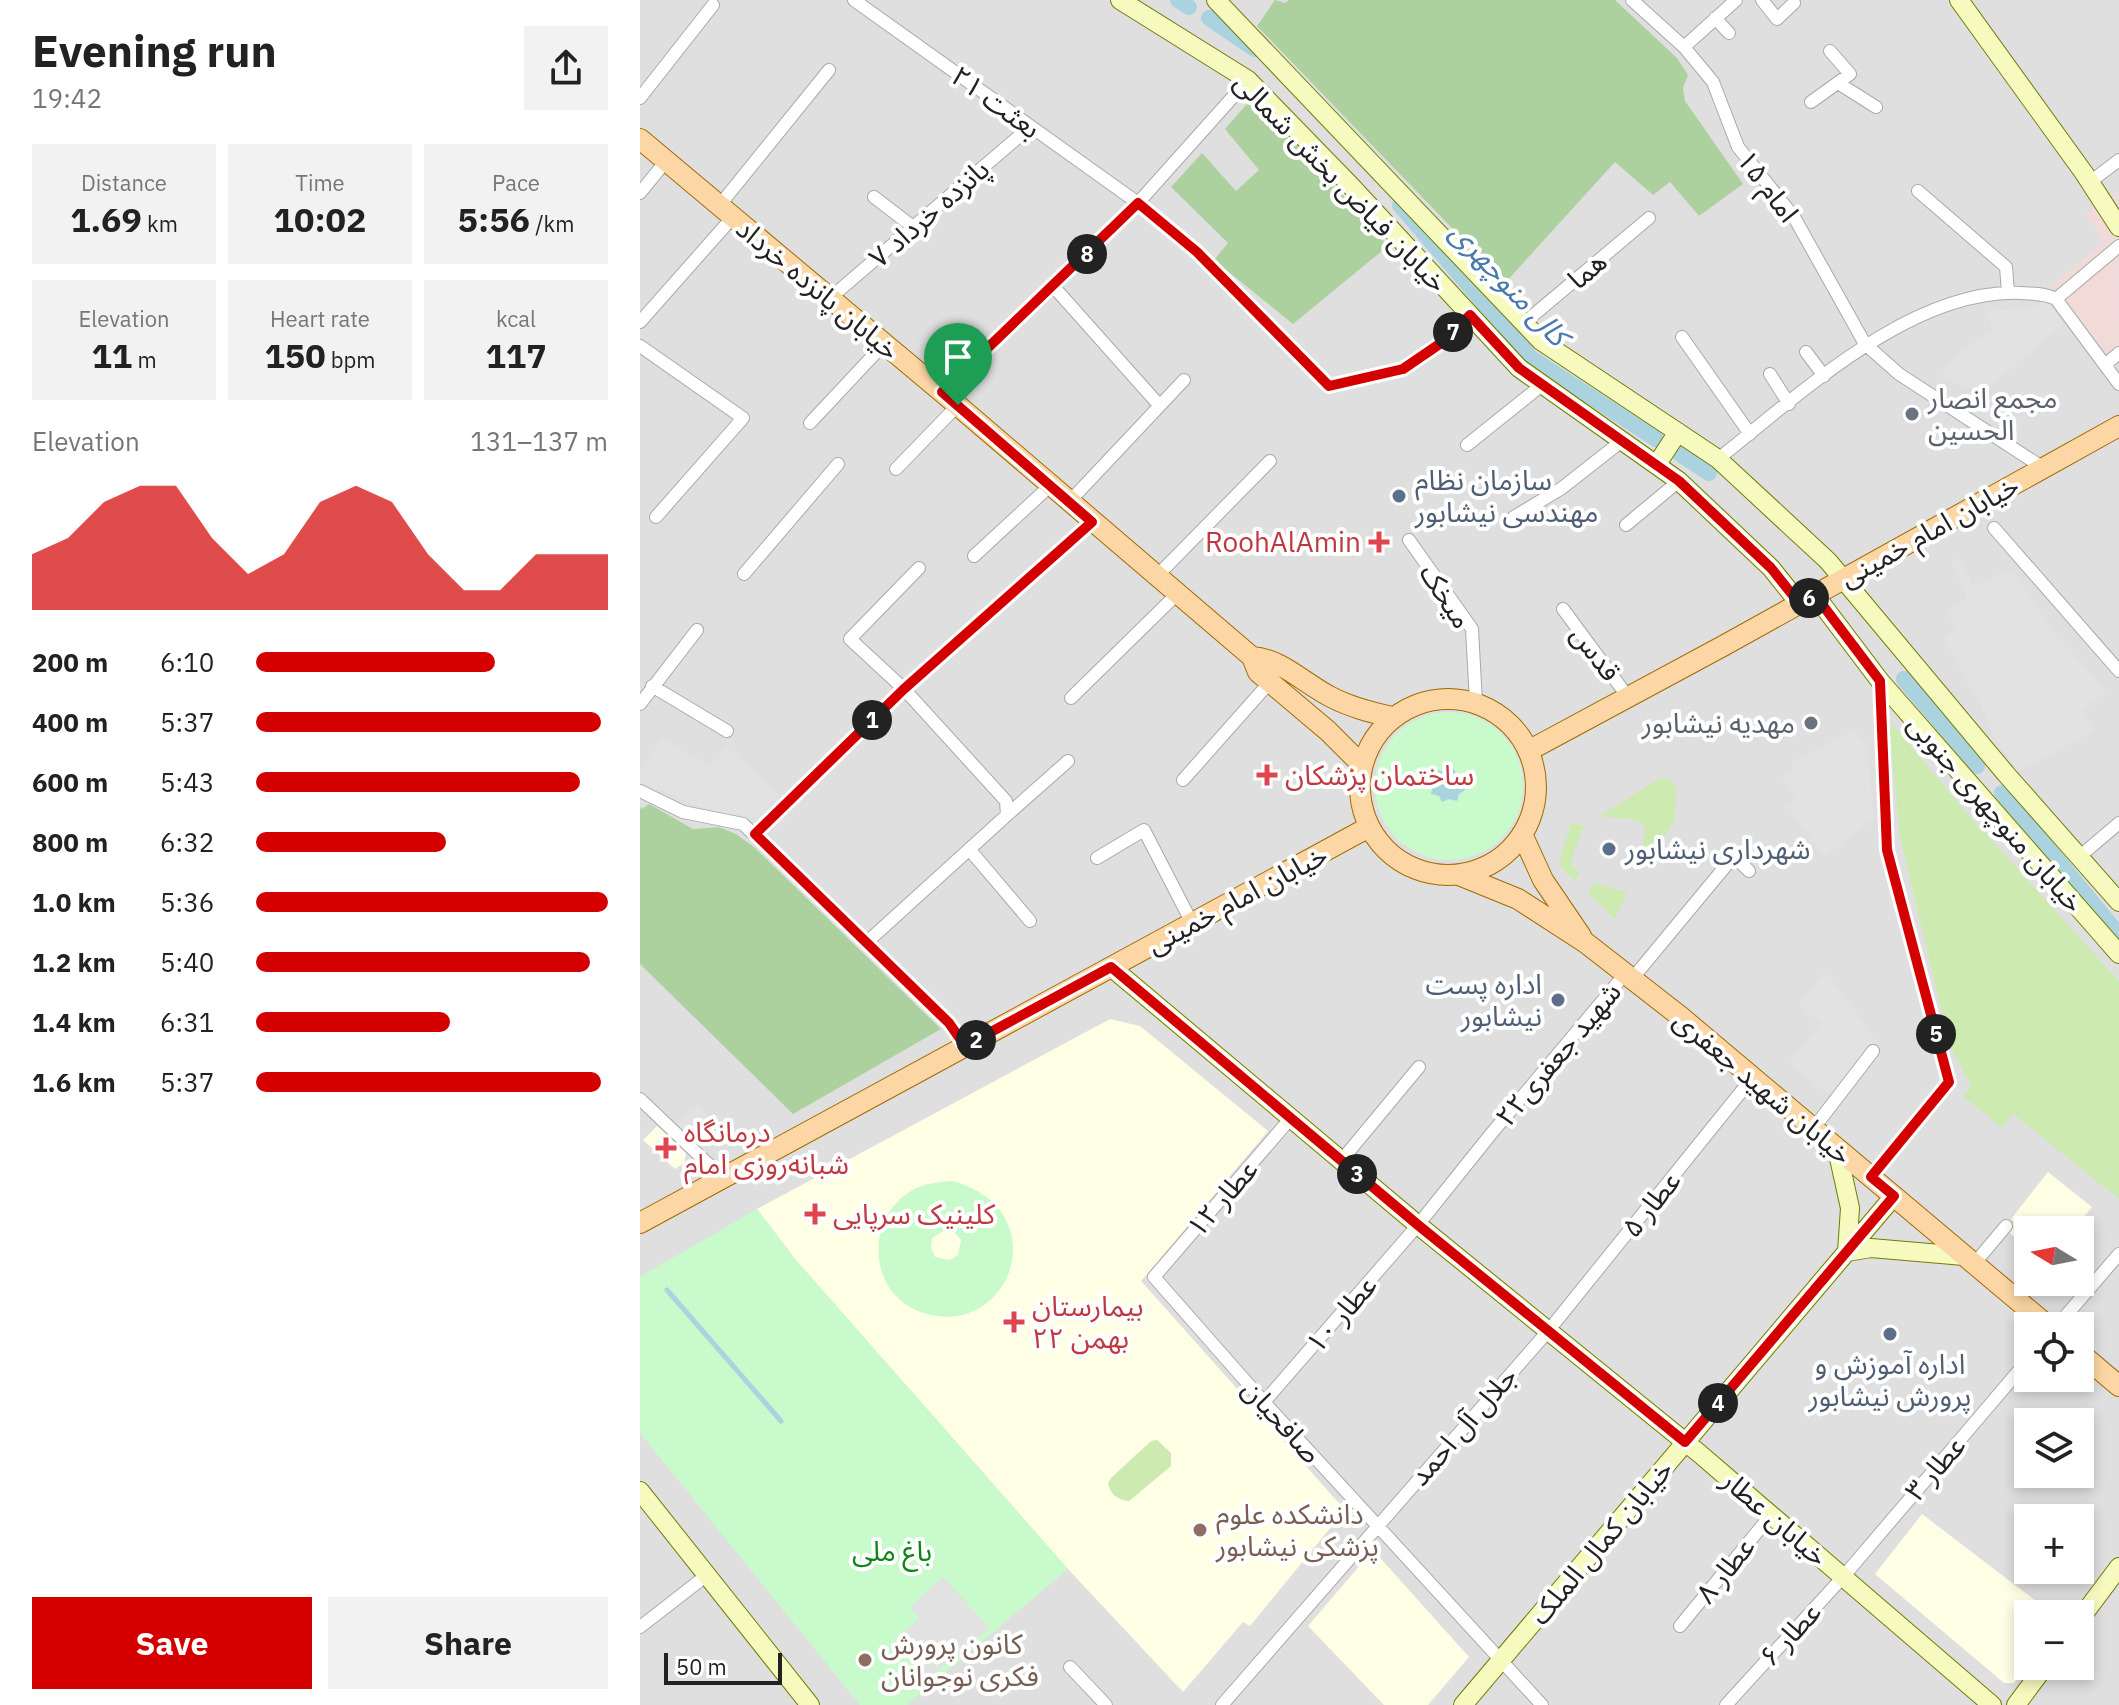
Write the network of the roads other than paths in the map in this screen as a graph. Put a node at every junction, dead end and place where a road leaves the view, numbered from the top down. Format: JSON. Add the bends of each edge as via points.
{"nodes":[{"id":1,"x":854,"y":0,"type":"edge"},
{"id":2,"x":1120,"y":0,"type":"edge"},
{"id":3,"x":1216,"y":0,"type":"edge"},
{"id":4,"x":1632,"y":0,"type":"edge"},
{"id":5,"x":1736,"y":0,"type":"edge"},
{"id":6,"x":1762,"y":0,"type":"edge"},
{"id":7,"x":1959,"y":0,"type":"edge"},
{"id":8,"x":1794,"y":3,"type":"dead end"},
{"id":9,"x":713,"y":5,"type":"dead end"},
{"id":10,"x":1715,"y":18,"type":"junction"},
{"id":11,"x":1729,"y":33,"type":"dead end"},
{"id":12,"x":1684,"y":47,"type":"junction"},
{"id":13,"x":1830,"y":51,"type":"dead end"},
{"id":14,"x":829,"y":70,"type":"dead end"},
{"id":15,"x":1248,"y":80,"type":"junction"},
{"id":16,"x":1838,"y":83,"type":"junction"},
{"id":17,"x":640,"y":98,"type":"edge"},
{"id":18,"x":1811,"y":102,"type":"dead end"},
{"id":19,"x":1876,"y":107,"type":"dead end"},
{"id":20,"x":1030,"y":127,"type":"junction"},
{"id":21,"x":640,"y":139,"type":"edge"},
{"id":22,"x":2119,"y":160,"type":"edge"},
{"id":23,"x":666,"y":161,"type":"junction"},
{"id":24,"x":1378,"y":168,"type":"junction"},
{"id":25,"x":2090,"y":182,"type":"junction"},
{"id":26,"x":1353,"y":188,"type":"junction"},
{"id":27,"x":1918,"y":191,"type":"dead end"},
{"id":28,"x":640,"y":193,"type":"edge"},
{"id":29,"x":874,"y":197,"type":"dead end"},
{"id":30,"x":1138,"y":203,"type":"junction"},
{"id":31,"x":726,"y":212,"type":"junction"},
{"id":32,"x":1649,"y":218,"type":"dead end"},
{"id":33,"x":913,"y":227,"type":"junction"},
{"id":34,"x":2119,"y":227,"type":"edge"},
{"id":35,"x":2119,"y":246,"type":"edge"},
{"id":36,"x":1053,"y":286,"type":"junction"},
{"id":37,"x":2008,"y":292,"type":"junction"},
{"id":38,"x":2052,"y":297,"type":"junction"},
{"id":39,"x":829,"y":299,"type":"junction"},
{"id":40,"x":1470,"y":315,"type":"junction"},
{"id":41,"x":640,"y":322,"type":"edge"},
{"id":42,"x":1524,"y":323,"type":"junction"},
{"id":43,"x":1682,"y":337,"type":"dead end"},
{"id":44,"x":884,"y":344,"type":"junction"},
{"id":45,"x":1865,"y":344,"type":"junction"},
{"id":46,"x":642,"y":351,"type":"edge"},
{"id":47,"x":1806,"y":352,"type":"dead end"},
{"id":48,"x":2119,"y":353,"type":"edge"},
{"id":49,"x":2106,"y":364,"type":"junction"},
{"id":50,"x":1770,"y":374,"type":"dead end"},
{"id":51,"x":1824,"y":376,"type":"junction"},
{"id":52,"x":1184,"y":380,"type":"dead end"},
{"id":53,"x":2119,"y":384,"type":"edge"},
{"id":54,"x":1542,"y":385,"type":"junction"},
{"id":55,"x":950,"y":398,"type":"junction"},
{"id":56,"x":1789,"y":404,"type":"junction"},
{"id":57,"x":1159,"y":405,"type":"junction"},
{"id":58,"x":810,"y":423,"type":"dead end"},
{"id":59,"x":2119,"y":426,"type":"edge"},
{"id":60,"x":1678,"y":432,"type":"junction"},
{"id":61,"x":1750,"y":434,"type":"junction"},
{"id":62,"x":1623,"y":440,"type":"junction"},
{"id":63,"x":1467,"y":445,"type":"dead end"},
{"id":64,"x":1718,"y":459,"type":"junction"},
{"id":65,"x":1270,"y":461,"type":"dead end"},
{"id":66,"x":838,"y":464,"type":"dead end"},
{"id":67,"x":1657,"y":464,"type":"junction"},
{"id":68,"x":2042,"y":467,"type":"junction"},
{"id":69,"x":896,"y":469,"type":"dead end"},
{"id":70,"x":1679,"y":481,"type":"junction"},
{"id":71,"x":1051,"y":485,"type":"junction"},
{"id":72,"x":1070,"y":501,"type":"junction"},
{"id":73,"x":656,"y":517,"type":"dead end"},
{"id":74,"x":1514,"y":517,"type":"dead end"},
{"id":75,"x":1092,"y":522,"type":"junction"},
{"id":76,"x":1626,"y":525,"type":"dead end"},
{"id":77,"x":1994,"y":528,"type":"dead end"},
{"id":78,"x":1409,"y":540,"type":"dead end"},
{"id":79,"x":974,"y":556,"type":"dead end"},
{"id":80,"x":919,"y":568,"type":"dead end"},
{"id":81,"x":744,"y":574,"type":"dead end"},
{"id":82,"x":1156,"y":577,"type":"junction"},
{"id":83,"x":1843,"y":579,"type":"junction"},
{"id":84,"x":1177,"y":594,"type":"junction"},
{"id":85,"x":1807,"y":599,"type":"junction"},
{"id":86,"x":1563,"y":609,"type":"dead end"},
{"id":87,"x":697,"y":630,"type":"dead end"},
{"id":88,"x":1252,"y":657,"type":"junction"},
{"id":89,"x":2119,"y":671,"type":"edge"},
{"id":90,"x":1880,"y":681,"type":"junction"},
{"id":91,"x":1270,"y":682,"type":"junction"},
{"id":92,"x":652,"y":686,"type":"junction"},
{"id":93,"x":904,"y":689,"type":"junction"},
{"id":94,"x":1628,"y":697,"type":"junction"},
{"id":95,"x":1071,"y":698,"type":"dead end"},
{"id":96,"x":1476,"y":703,"type":"junction"},
{"id":97,"x":640,"y":704,"type":"edge"},
{"id":98,"x":1392,"y":717,"type":"junction"},
{"id":99,"x":727,"y":731,"type":"dead end"},
{"id":100,"x":1528,"y":751,"type":"junction"},
{"id":101,"x":1068,"y":761,"type":"dead end"},
{"id":102,"x":1362,"y":765,"type":"junction"},
{"id":103,"x":2006,"y":774,"type":"junction"},
{"id":104,"x":1183,"y":780,"type":"dead end"},
{"id":105,"x":640,"y":791,"type":"edge"},
{"id":106,"x":1980,"y":794,"type":"junction"},
{"id":107,"x":1007,"y":815,"type":"junction"},
{"id":108,"x":2119,"y":823,"type":"edge"},
{"id":109,"x":1369,"y":827,"type":"junction"},
{"id":110,"x":755,"y":834,"type":"junction"},
{"id":111,"x":1522,"y":834,"type":"junction"},
{"id":112,"x":969,"y":849,"type":"junction"},
{"id":113,"x":2079,"y":857,"type":"junction"},
{"id":114,"x":1097,"y":858,"type":"dead end"},
{"id":115,"x":1749,"y":871,"type":"dead end"},
{"id":116,"x":1459,"y":875,"type":"junction"},
{"id":117,"x":2119,"y":902,"type":"edge"},
{"id":118,"x":1030,"y":921,"type":"dead end"},
{"id":119,"x":1192,"y":923,"type":"junction"},
{"id":120,"x":866,"y":943,"type":"junction"},
{"id":121,"x":1586,"y":943,"type":"junction"},
{"id":122,"x":2119,"y":954,"type":"edge"},
{"id":123,"x":1111,"y":967,"type":"junction"},
{"id":124,"x":1629,"y":977,"type":"junction"},
{"id":125,"x":965,"y":1046,"type":"junction"},
{"id":126,"x":1873,"y":1051,"type":"dead end"},
{"id":127,"x":1419,"y":1067,"type":"dead end"},
{"id":128,"x":1753,"y":1077,"type":"junction"},
{"id":129,"x":640,"y":1099,"type":"edge"},
{"id":130,"x":1290,"y":1119,"type":"junction"},
{"id":131,"x":1813,"y":1129,"type":"junction"},
{"id":132,"x":1837,"y":1149,"type":"junction"},
{"id":133,"x":1341,"y":1161,"type":"junction"},
{"id":134,"x":1871,"y":1177,"type":"junction"},
{"id":135,"x":724,"y":1179,"type":"junction"},
{"id":136,"x":1894,"y":1196,"type":"junction"},
{"id":137,"x":640,"y":1223,"type":"edge"},
{"id":138,"x":1418,"y":1225,"type":"junction"},
{"id":139,"x":2006,"y":1226,"type":"dead end"},
{"id":140,"x":1847,"y":1252,"type":"junction"},
{"id":141,"x":2119,"y":1254,"type":"edge"},
{"id":142,"x":1969,"y":1260,"type":"junction"},
{"id":143,"x":1154,"y":1277,"type":"joint"},
{"id":144,"x":2031,"y":1312,"type":"edge"},
{"id":145,"x":2069,"y":1312,"type":"edge"},
{"id":146,"x":1549,"y":1330,"type":"junction"},
{"id":147,"x":2094,"y":1365,"type":"edge"},
{"id":148,"x":2014,"y":1376,"type":"edge"},
{"id":149,"x":2119,"y":1386,"type":"edge"},
{"id":150,"x":1264,"y":1402,"type":"junction"},
{"id":151,"x":1685,"y":1442,"type":"junction"},
{"id":152,"x":640,"y":1491,"type":"edge"},
{"id":153,"x":1771,"y":1515,"type":"junction"},
{"id":154,"x":1376,"y":1525,"type":"junction"},
{"id":155,"x":2119,"y":1567,"type":"edge"},
{"id":156,"x":707,"y":1575,"type":"junction"},
{"id":157,"x":1843,"y":1577,"type":"junction"},
{"id":158,"x":2094,"y":1600,"type":"edge"},
{"id":159,"x":1680,"y":1626,"type":"dead end"},
{"id":160,"x":640,"y":1627,"type":"edge"},
{"id":161,"x":1502,"y":1660,"type":"junction"},
{"id":162,"x":1070,"y":1667,"type":"dead end"},
{"id":163,"x":2035,"y":1680,"type":"edge"},
{"id":164,"x":810,"y":1705,"type":"edge"},
{"id":165,"x":1106,"y":1705,"type":"edge"},
{"id":166,"x":1222,"y":1705,"type":"edge"},
{"id":167,"x":1463,"y":1705,"type":"edge"},
{"id":168,"x":1542,"y":1705,"type":"edge"},
{"id":169,"x":1726,"y":1705,"type":"edge"},
{"id":170,"x":1992,"y":1705,"type":"edge"},
{"id":171,"x":2016,"y":1705,"type":"edge"}],
"edges":[{"from":1,"to":20,"type":"street","name":"بعثت ۲۱"},
{"from":2,"to":15,"type":"street","name":"خیابان فیاض بخش شمالی"},
{"from":3,"to":24,"type":"street","name":"خیابان فیاض بخش شمالی"},
{"from":4,"to":12,"type":"street","name":"امام ۱۵"},
{"from":5,"to":10,"type":"street"},
{"from":6,"to":8,"type":"street","via":[[1777,19]]},
{"from":7,"to":25,"type":"street"},
{"from":9,"to":17,"type":"street"},
{"from":10,"to":11,"type":"street"},
{"from":10,"to":12,"type":"street"},
{"from":12,"to":45,"type":"street","name":"امام ۱۵","via":[[1713,82],[1738,147],[1794,217]]},
{"from":13,"to":16,"type":"street","via":[[1850,74]]},
{"from":14,"to":31,"type":"street"},
{"from":15,"to":26,"type":"street","name":"خیابان فیاض بخش شمالی"},
{"from":15,"to":30,"type":"street"},
{"from":16,"to":18,"type":"street"},
{"from":16,"to":19,"type":"street"},
{"from":20,"to":30,"type":"street","name":"بعثت ۲۱"},
{"from":20,"to":33,"type":"street","name":"پانزده خرداد ۷"},
{"from":21,"to":23,"type":"main road","name":"خیابان پانزده خرداد"},
{"from":22,"to":25,"type":"street"},
{"from":23,"to":28,"type":"street"},
{"from":23,"to":31,"type":"main road","name":"خیابان پانزده خرداد"},
{"from":24,"to":26,"type":"street"},
{"from":24,"to":42,"type":"street","name":"خیابان فیاض بخش شمالی"},
{"from":25,"to":34,"type":"street"},
{"from":26,"to":40,"type":"street","name":"خیابان فیاض بخش شمالی"},
{"from":27,"to":37,"type":"street","via":[[2006,267]]},
{"from":29,"to":33,"type":"street"},
{"from":30,"to":36,"type":"street"},
{"from":30,"to":40,"type":"street","name":"بعثت ۲۱","via":[[1197,252],[1329,386],[1403,369]]},
{"from":31,"to":39,"type":"main road","name":"خیابان پانزده خرداد"},
{"from":31,"to":41,"type":"street"},
{"from":32,"to":42,"type":"street","name":"هما"},
{"from":33,"to":39,"type":"street","name":"پانزده خرداد ۷"},
{"from":35,"to":38,"type":"street"},
{"from":36,"to":55,"type":"street"},
{"from":36,"to":57,"type":"street"},
{"from":37,"to":38,"type":"street"},
{"from":37,"to":45,"type":"street","via":[[1935,310]]},
{"from":38,"to":49,"type":"street"},
{"from":39,"to":44,"type":"main road","name":"خیابان پانزده خرداد"},
{"from":40,"to":54,"type":"street","name":"خیابان فیاض بخش شمالی"},
{"from":42,"to":60,"type":"street","name":"خیابان فیاض بخش شمالی","via":[[1541,341]]},
{"from":43,"to":61,"type":"street"},
{"from":44,"to":55,"type":"main road","name":"خیابان پانزده خرداد"},
{"from":44,"to":58,"type":"street"},
{"from":45,"to":51,"type":"street"},
{"from":45,"to":68,"type":"street","name":"امام ۱۵","via":[[1899,374]]},
{"from":46,"to":73,"type":"street","via":[[743,418]]},
{"from":47,"to":51,"type":"street"},
{"from":48,"to":49,"type":"street"},
{"from":49,"to":53,"type":"street"},
{"from":50,"to":56,"type":"street"},
{"from":51,"to":56,"type":"street"},
{"from":52,"to":57,"type":"street"},
{"from":54,"to":62,"type":"street","name":"خیابان فیاض بخش شمالی"},
{"from":54,"to":63,"type":"street"},
{"from":55,"to":69,"type":"street"},
{"from":55,"to":71,"type":"main road","name":"خیابان پانزده خرداد"},
{"from":56,"to":61,"type":"street"},
{"from":57,"to":72,"type":"street"},
{"from":59,"to":68,"type":"main road","name":"خیابان امام خمینی"},
{"from":60,"to":64,"type":"street","name":"خیابان فیاض بخش شمالی"},
{"from":60,"to":67,"type":"street"},
{"from":61,"to":64,"type":"street"},
{"from":62,"to":67,"type":"street","name":"خیابان فیاض بخش شمالی"},
{"from":62,"to":74,"type":"street","via":[[1562,488]]},
{"from":64,"to":83,"type":"street","name":"خیابان فیاض بخش شمالی"},
{"from":65,"to":82,"type":"street"},
{"from":66,"to":81,"type":"street"},
{"from":67,"to":70,"type":"street","name":"خیابان فیاض بخش شمالی"},
{"from":68,"to":83,"type":"main road","name":"خیابان امام خمینی"},
{"from":70,"to":76,"type":"street"},
{"from":70,"to":85,"type":"street","name":"خیابان فیاض بخش شمالی"},
{"from":71,"to":72,"type":"main road","name":"خیابان پانزده خرداد"},
{"from":71,"to":79,"type":"street"},
{"from":72,"to":75,"type":"main road","name":"خیابان پانزده خرداد"},
{"from":75,"to":82,"type":"main road","name":"خیابان پانزده خرداد"},
{"from":75,"to":93,"type":"street"},
{"from":77,"to":89,"type":"street"},
{"from":78,"to":96,"type":"street","name":"میخک","via":[[1472,629]]},
{"from":80,"to":93,"type":"street","via":[[850,639]]},
{"from":82,"to":84,"type":"main road","name":"خیابان پانزده خرداد"},
{"from":83,"to":85,"type":"main road","name":"خیابان امام خمینی"},
{"from":83,"to":103,"type":"street","name":"خیابان منوچهری جنوبی"},
{"from":84,"to":88,"type":"main road","name":"خیابان پانزده خرداد"},
{"from":84,"to":95,"type":"street"},
{"from":85,"to":90,"type":"street","name":"خیابان منوچهری جنوبی"},
{"from":85,"to":94,"type":"main road","name":"خیابان امام خمینی"},
{"from":86,"to":94,"type":"street","name":"قدس"},
{"from":87,"to":92,"type":"street"},
{"from":88,"to":91,"type":"main road","name":"خیابان پانزده خرداد"},
{"from":88,"to":98,"type":"main road","name":"خیابان پانزده خرداد","via":[[1268,658],[1332,698]]},
{"from":90,"to":106,"type":"street","name":"خیابان منوچهری جنوبی"},
{"from":90,"to":134,"type":"street","via":[[1887,850],[1949,1082]]},
{"from":91,"to":102,"type":"main road","name":"خیابان پانزده خرداد"},
{"from":91,"to":104,"type":"street"},
{"from":92,"to":97,"type":"street"},
{"from":92,"to":99,"type":"street"},
{"from":93,"to":107,"type":"street","via":[[1006,801]]},
{"from":93,"to":110,"type":"street"},
{"from":94,"to":100,"type":"main road","name":"خیابان امام خمینی"},
{"from":96,"to":98,"type":"main road","via":[[1424,702]]},
{"from":96,"to":100,"type":"main road","via":[[1515,730]]},
{"from":98,"to":102,"type":"main road"},
{"from":100,"to":111,"type":"main road","via":[[1534,768],[1534,805]]},
{"from":101,"to":107,"type":"street"},
{"from":102,"to":109,"type":"main road","via":[[1359,786]]},
{"from":103,"to":106,"type":"street"},
{"from":103,"to":113,"type":"street","name":"خیابان منوچهری جنوبی"},
{"from":105,"to":110,"type":"street","via":[[683,812],[743,824]]},
{"from":106,"to":122,"type":"street","name":"خیابان منوچهری جنوبی"},
{"from":107,"to":112,"type":"street"},
{"from":108,"to":113,"type":"street"},
{"from":109,"to":116,"type":"main road","via":[[1398,860],[1417,870]]},
{"from":109,"to":119,"type":"main road","name":"خیابان امام خمینی"},
{"from":110,"to":120,"type":"street"},
{"from":111,"to":116,"type":"main road","via":[[1503,856]]},
{"from":111,"to":121,"type":"main road","name":"خیابان شهید جعفری","via":[[1543,880]]},
{"from":112,"to":118,"type":"street"},
{"from":112,"to":120,"type":"street"},
{"from":113,"to":117,"type":"street","name":"خیابان منوچهری جنوبی"},
{"from":114,"to":119,"type":"street","via":[[1144,830]]},
{"from":115,"to":124,"type":"street","name":"شهید جعفری۲۲","via":[[1734,856]]},
{"from":116,"to":121,"type":"main road","name":"خیابان شهید جعفری","via":[[1518,899]]},
{"from":119,"to":123,"type":"main road","name":"خیابان امام خمینی"},
{"from":120,"to":125,"type":"street","via":[[949,1023]]},
{"from":121,"to":124,"type":"main road","name":"خیابان شهید جعفری"},
{"from":123,"to":125,"type":"main road","name":"خیابان امام خمینی"},
{"from":123,"to":130,"type":"street","name":"خیابان عطار"},
{"from":124,"to":128,"type":"main road","name":"خیابان شهید جعفری"},
{"from":124,"to":138,"type":"street","name":"شهید جعفری۲۲"},
{"from":125,"to":135,"type":"main road","name":"خیابان امام خمینی"},
{"from":126,"to":131,"type":"street"},
{"from":127,"to":133,"type":"street"},
{"from":128,"to":131,"type":"main road","name":"خیابان شهید جعفری"},
{"from":128,"to":146,"type":"street","name":"عطار ۵"},
{"from":129,"to":135,"type":"street"},
{"from":130,"to":133,"type":"street","name":"خیابان عطار"},
{"from":130,"to":143,"type":"street","name":"عطار ۱۲"},
{"from":131,"to":132,"type":"main road","name":"خیابان شهید جعفری"},
{"from":132,"to":134,"type":"main road","name":"خیابان شهید جعفری"},
{"from":132,"to":140,"type":"street","via":[[1850,1208]]},
{"from":133,"to":138,"type":"street","name":"خیابان عطار"},
{"from":134,"to":136,"type":"main road","name":"خیابان شهید جعفری"},
{"from":135,"to":137,"type":"main road","name":"خیابان امام خمینی"},
{"from":136,"to":140,"type":"street","name":"خیابان کمال الملک"},
{"from":136,"to":142,"type":"main road","name":"خیابان شهید جعفری"},
{"from":138,"to":146,"type":"street","name":"خیابان عطار"},
{"from":138,"to":150,"type":"street","name":"عطار ۱۰"},
{"from":139,"to":142,"type":"street"},
{"from":140,"to":142,"type":"street","via":[[1871,1248]]},
{"from":140,"to":151,"type":"street","name":"خیابان کمال الملک"},
{"from":141,"to":145,"type":"street"},
{"from":142,"to":144,"type":"main road","name":"خیابان شهید جعفری"},
{"from":143,"to":150,"type":"street","name":"صافحیان"},
{"from":146,"to":151,"type":"street","name":"خیابان عطار"},
{"from":146,"to":154,"type":"street","name":"جلال آل احمد"},
{"from":147,"to":149,"type":"main road"},
{"from":148,"to":157,"type":"street","name":"عطار ۳"},
{"from":150,"to":154,"type":"street","name":"صافحیان"},
{"from":151,"to":153,"type":"street","name":"خیابان عطار"},
{"from":151,"to":161,"type":"street","name":"خیابان کمال الملک"},
{"from":152,"to":156,"type":"street"},
{"from":153,"to":157,"type":"street","name":"خیابان عطار"},
{"from":153,"to":159,"type":"street","name":"عطار ۸"},
{"from":154,"to":161,"type":"street","name":"صافحیان"},
{"from":154,"to":166,"type":"street","name":"جلال آل احمد"},
{"from":155,"to":158,"type":"street"},
{"from":156,"to":160,"type":"street"},
{"from":156,"to":164,"type":"street"},
{"from":157,"to":169,"type":"street","name":"عطار ۶"},
{"from":157,"to":170,"type":"street","name":"خیابان عطار"},
{"from":161,"to":167,"type":"street","name":"خیابان کمال الملک"},
{"from":161,"to":168,"type":"street","name":"صافحیان"},
{"from":162,"to":165,"type":"street"},
{"from":163,"to":171,"type":"street"}]}
